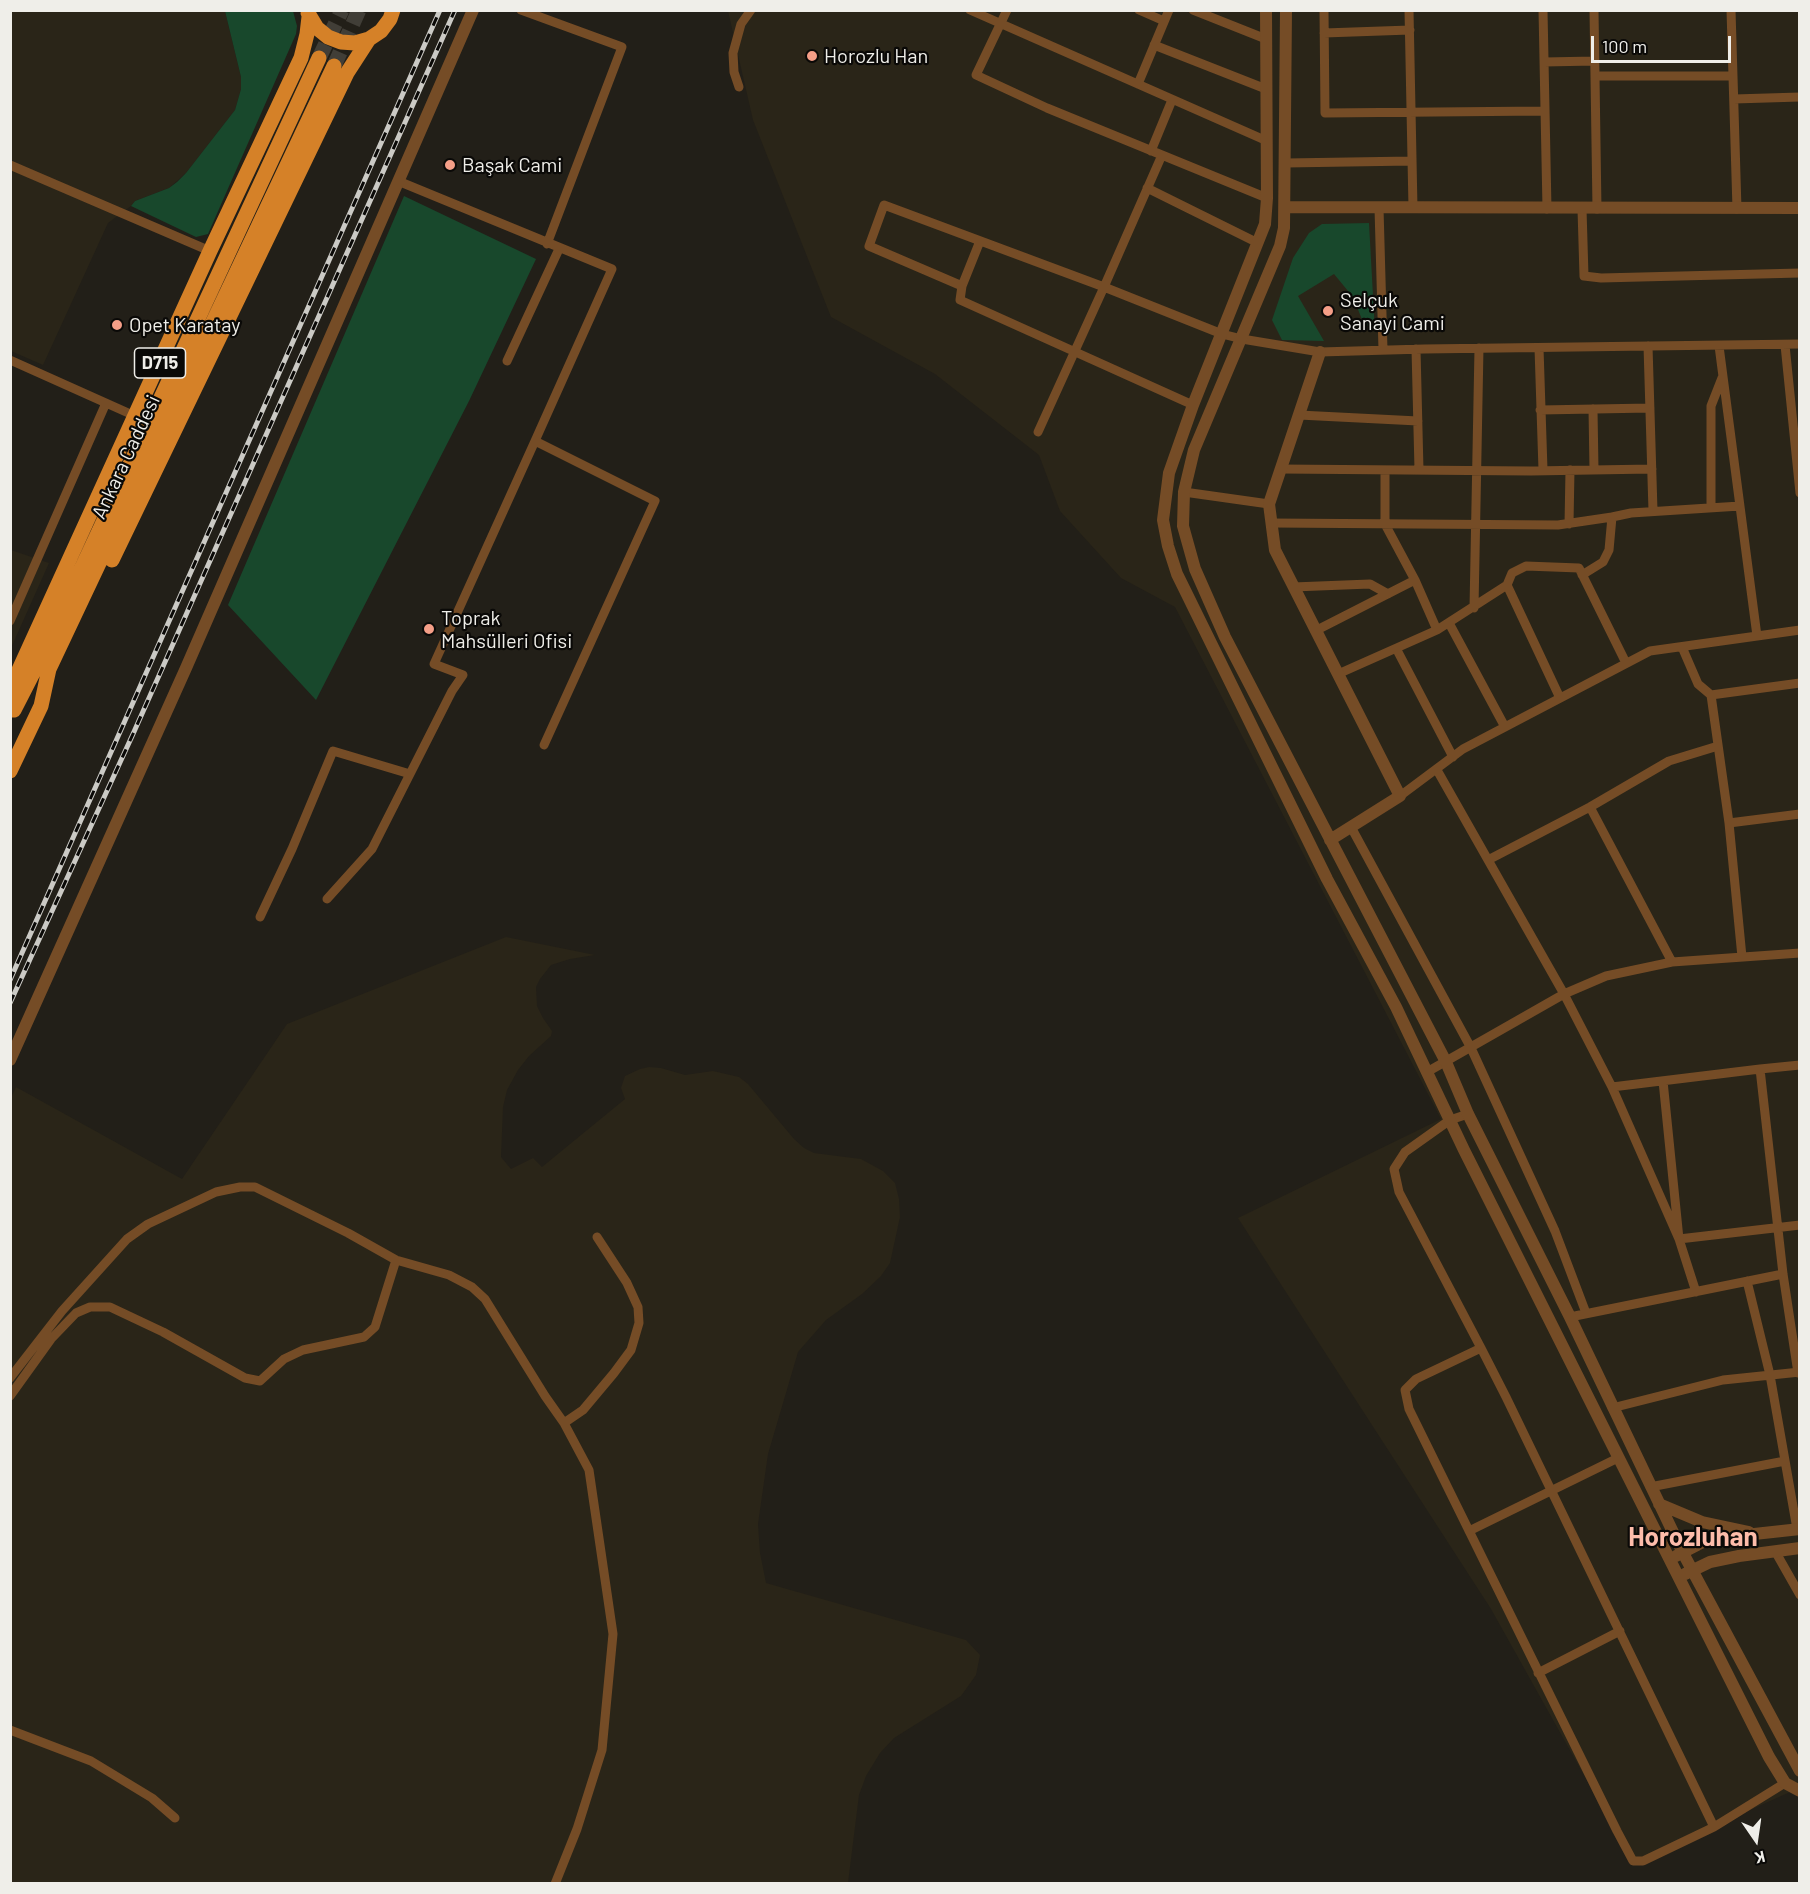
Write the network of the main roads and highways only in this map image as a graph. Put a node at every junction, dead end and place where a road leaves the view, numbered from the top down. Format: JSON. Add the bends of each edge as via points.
{"nodes":[{"id":1,"x":393,"y":10,"type":"edge"},
{"id":2,"x":308,"y":14,"type":"edge"},
{"id":3,"x":369,"y":39,"type":"junction"},
{"id":4,"x":320,"y":58,"type":"tunnel mouth"},
{"id":5,"x":334,"y":66,"type":"tunnel mouth"},
{"id":6,"x":11,"y":684,"type":"edge"},
{"id":7,"x":41,"y":706,"type":"junction"},
{"id":8,"x":12,"y":713,"type":"edge"},
{"id":9,"x":10,"y":771,"type":"edge"}],
"edges":[{"from":1,"to":3,"type":"highway","via":[[381,31]]},
{"from":2,"to":3,"type":"highway","via":[[328,37],[355,43]]},
{"from":2,"to":6,"type":"highway","number":"D715","via":[[308,34],[301,58]]},
{"from":3,"to":7,"type":"highway","via":[[347,73]]},
{"from":4,"to":8,"type":"highway","name":"Ankara Caddesi","number":"D715"},
{"from":5,"to":7,"type":"highway","name":"Ankara Caddesi","number":"D715","via":[[49,669]]},
{"from":6,"to":8,"type":"highway","number":"D715"},
{"from":7,"to":9,"type":"highway","name":"Ankara Caddesi","number":"D715"}]}
